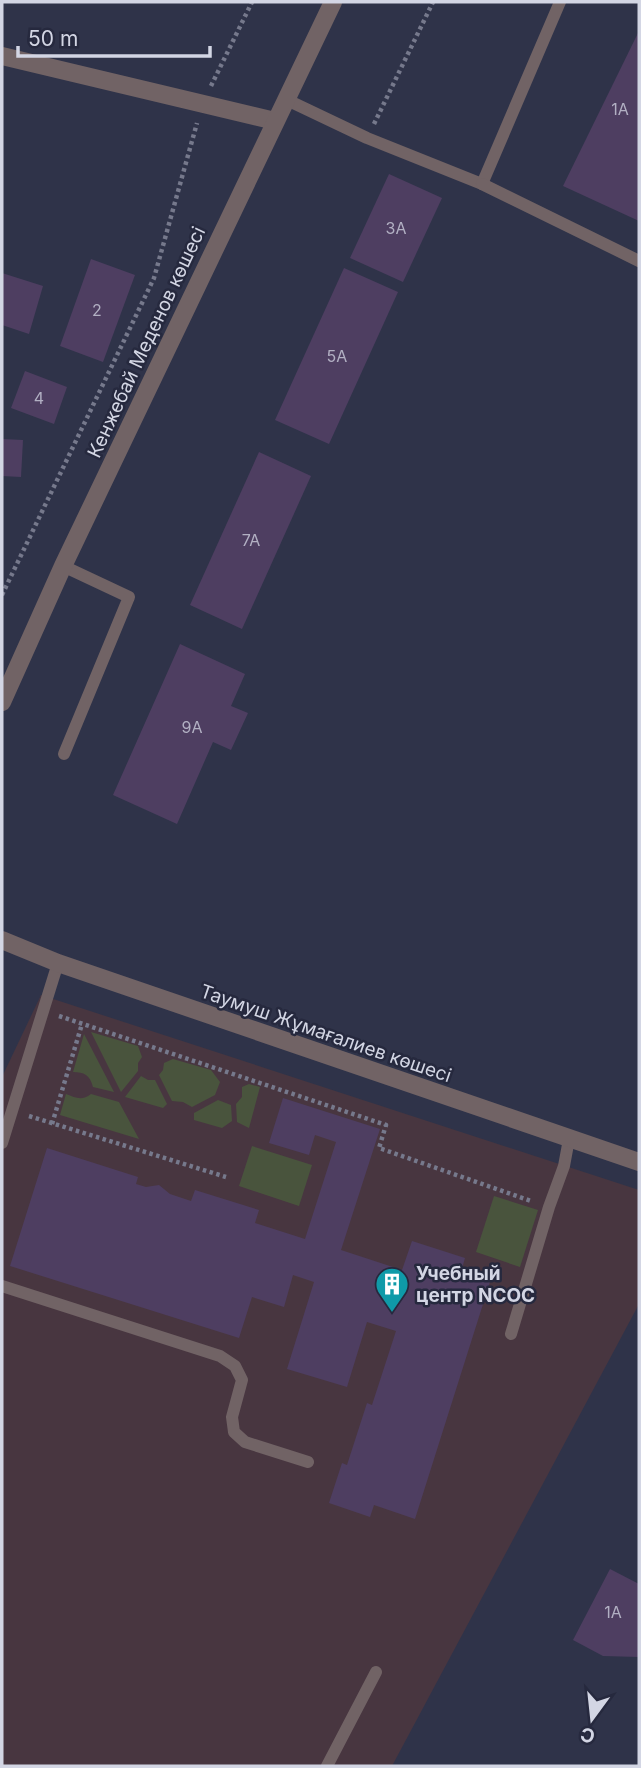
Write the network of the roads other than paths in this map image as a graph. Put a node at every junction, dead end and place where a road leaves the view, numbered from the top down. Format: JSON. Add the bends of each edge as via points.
{"nodes":[{"id":1,"x":334,"y":2,"type":"edge"},
{"id":2,"x":560,"y":2,"type":"edge"},
{"id":3,"x":2,"y":56,"type":"edge"},
{"id":4,"x":285,"y":99,"type":"junction"},
{"id":5,"x":275,"y":121,"type":"junction"},
{"id":6,"x":482,"y":184,"type":"junction"},
{"id":7,"x":639,"y":261,"type":"edge"},
{"id":8,"x":63,"y":566,"type":"junction"},
{"id":9,"x":2,"y":702,"type":"edge"},
{"id":10,"x":64,"y":754,"type":"dead end"},
{"id":11,"x":2,"y":940,"type":"edge"},
{"id":12,"x":58,"y":963,"type":"junction"},
{"id":13,"x":569,"y":1139,"type":"junction"},
{"id":14,"x":2,"y":1143,"type":"edge"},
{"id":15,"x":639,"y":1162,"type":"edge"},
{"id":16,"x":2,"y":1286,"type":"edge"},
{"id":17,"x":511,"y":1334,"type":"dead end"},
{"id":18,"x":308,"y":1462,"type":"dead end"},
{"id":19,"x":376,"y":1672,"type":"dead end"},
{"id":20,"x":327,"y":1766,"type":"edge"}],
"edges":[{"from":1,"to":4,"type":"street","name":"Кенжебай Меденов көшесі"},
{"from":2,"to":6,"type":"lane"},
{"from":3,"to":5,"type":"street"},
{"from":4,"to":5,"type":"street","name":"Кенжебай Меденов көшесі"},
{"from":4,"to":6,"type":"lane"},
{"from":5,"to":8,"type":"street","name":"Кенжебай Меденов көшесі"},
{"from":6,"to":7,"type":"lane"},
{"from":8,"to":9,"type":"street","name":"Кенжебай Меденов көшесі"},
{"from":8,"to":10,"type":"lane","via":[[129,597]]},
{"from":11,"to":12,"type":"street","name":"Таумуш Жұмағалиев көшесі"},
{"from":12,"to":13,"type":"street","name":"Таумуш Жұмағалиев көшесі"},
{"from":12,"to":14,"type":"lane"},
{"from":13,"to":15,"type":"street","name":"Таумуш Жұмағалиев көшесі"},
{"from":13,"to":17,"type":"lane"},
{"from":16,"to":18,"type":"lane","via":[[220,1356],[235,1366],[242,1380],[232,1417],[234,1432],[246,1442]]},
{"from":19,"to":20,"type":"lane"}]}
